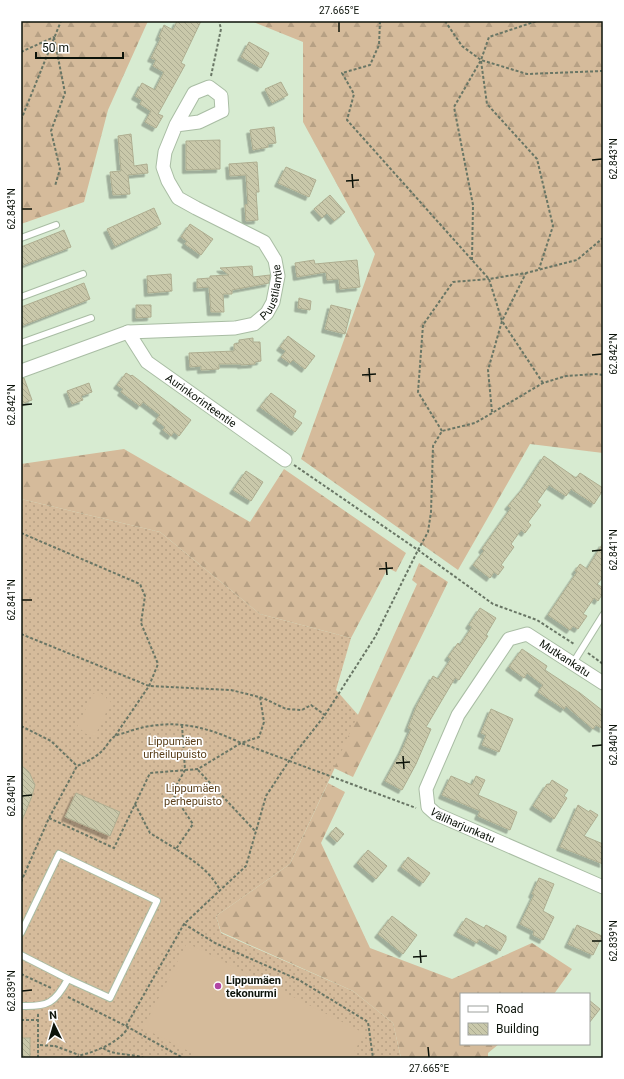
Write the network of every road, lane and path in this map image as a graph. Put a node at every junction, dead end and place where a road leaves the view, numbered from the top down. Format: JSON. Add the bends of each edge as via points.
{"nodes":[{"id":1,"x":60,"y":21,"type":"edge"},
{"id":2,"x":219,"y":21,"type":"edge"},
{"id":3,"x":380,"y":21,"type":"edge"},
{"id":4,"x":444,"y":21,"type":"edge"},
{"id":5,"x":537,"y":21,"type":"edge"},
{"id":6,"x":54,"y":37,"type":"junction"},
{"id":7,"x":21,"y":52,"type":"edge"},
{"id":8,"x":481,"y":60,"type":"junction"},
{"id":9,"x":603,"y":71,"type":"edge"},
{"id":10,"x":209,"y":87,"type":"junction"},
{"id":11,"x":21,"y":120,"type":"edge"},
{"id":12,"x":176,"y":125,"type":"junction"},
{"id":13,"x":55,"y":186,"type":"dead end"},
{"id":14,"x":56,"y":225,"type":"dead end"},
{"id":15,"x":21,"y":238,"type":"edge"},
{"id":16,"x":603,"y":238,"type":"edge"},
{"id":17,"x":472,"y":260,"type":"junction"},
{"id":18,"x":539,"y":270,"type":"junction"},
{"id":19,"x":526,"y":273,"type":"junction"},
{"id":20,"x":83,"y":274,"type":"dead end"},
{"id":21,"x":489,"y":279,"type":"junction"},
{"id":22,"x":21,"y":297,"type":"edge"},
{"id":23,"x":91,"y":318,"type":"dead end"},
{"id":24,"x":502,"y":321,"type":"junction"},
{"id":25,"x":128,"y":332,"type":"junction"},
{"id":26,"x":21,"y":343,"type":"edge"},
{"id":27,"x":21,"y":372,"type":"edge"},
{"id":28,"x":603,"y":375,"type":"edge"},
{"id":29,"x":543,"y":383,"type":"junction"},
{"id":30,"x":492,"y":413,"type":"junction"},
{"id":31,"x":442,"y":431,"type":"junction"},
{"id":32,"x":285,"y":460,"type":"joint"},
{"id":33,"x":21,"y":532,"type":"edge"},
{"id":34,"x":418,"y":550,"type":"junction"},
{"id":35,"x":603,"y":615,"type":"edge"},
{"id":36,"x":21,"y":634,"type":"edge"},
{"id":37,"x":527,"y":634,"type":"joint"},
{"id":38,"x":581,"y":649,"type":"junction"},
{"id":39,"x":573,"y":663,"type":"junction"},
{"id":40,"x":603,"y":664,"type":"edge"},
{"id":41,"x":603,"y":683,"type":"edge"},
{"id":42,"x":149,"y":686,"type":"junction"},
{"id":43,"x":260,"y":697,"type":"junction"},
{"id":44,"x":325,"y":715,"type":"junction"},
{"id":45,"x":182,"y":725,"type":"junction"},
{"id":46,"x":21,"y":726,"type":"edge"},
{"id":47,"x":114,"y":737,"type":"junction"},
{"id":48,"x":241,"y":743,"type":"junction"},
{"id":49,"x":289,"y":761,"type":"junction"},
{"id":50,"x":77,"y":766,"type":"junction"},
{"id":51,"x":198,"y":769,"type":"junction"},
{"id":52,"x":185,"y":770,"type":"junction"},
{"id":53,"x":135,"y":804,"type":"junction"},
{"id":54,"x":428,"y":807,"type":"junction"},
{"id":55,"x":49,"y":818,"type":"junction"},
{"id":56,"x":256,"y":832,"type":"junction"},
{"id":57,"x":176,"y":849,"type":"junction"},
{"id":58,"x":21,"y":882,"type":"edge"},
{"id":59,"x":603,"y":887,"type":"edge"},
{"id":60,"x":220,"y":890,"type":"junction"},
{"id":61,"x":184,"y":924,"type":"junction"},
{"id":62,"x":21,"y":933,"type":"edge"},
{"id":63,"x":21,"y":955,"type":"edge"},
{"id":64,"x":21,"y":974,"type":"edge"},
{"id":65,"x":68,"y":979,"type":"junction"},
{"id":66,"x":60,"y":993,"type":"junction"},
{"id":67,"x":21,"y":1006,"type":"edge"},
{"id":68,"x":43,"y":1012,"type":"dead end"},
{"id":69,"x":21,"y":1020,"type":"edge"},
{"id":70,"x":38,"y":1020,"type":"junction"},
{"id":71,"x":127,"y":1027,"type":"junction"},
{"id":72,"x":38,"y":1045,"type":"junction"},
{"id":73,"x":103,"y":1048,"type":"junction"},
{"id":74,"x":79,"y":1055,"type":"junction"},
{"id":75,"x":38,"y":1058,"type":"edge"},
{"id":76,"x":76,"y":1058,"type":"edge"},
{"id":77,"x":144,"y":1058,"type":"edge"},
{"id":78,"x":183,"y":1058,"type":"edge"},
{"id":79,"x":373,"y":1058,"type":"edge"}],
"edges":[{"from":1,"to":6,"type":"path"},
{"from":2,"to":10,"type":"path","via":[[221,29]]},
{"from":3,"to":17,"type":"path","via":[[379,45],[370,64],[342,73],[354,94],[347,120]]},
{"from":4,"to":8,"type":"path","via":[[462,46]]},
{"from":5,"to":8,"type":"path","via":[[489,36]]},
{"from":6,"to":7,"type":"path"},
{"from":6,"to":11,"type":"path"},
{"from":6,"to":13,"type":"path","via":[[65,93],[51,131],[60,169]]},
{"from":8,"to":9,"type":"path","via":[[527,74]]},
{"from":8,"to":17,"type":"path","via":[[454,107],[473,205]]},
{"from":8,"to":18,"type":"path","via":[[487,104],[537,159],[553,226]]},
{"from":10,"to":12,"type":"street","name":"Puustilantie","via":[[194,93]]},
{"from":10,"to":12,"type":"street","via":[[221,96],[222,111],[199,122]]},
{"from":12,"to":25,"type":"street","name":"Puustilantie","via":[[165,152],[163,167],[168,181],[178,198],[264,242],[275,260],[278,276],[274,302],[267,313],[254,324],[235,328]]},
{"from":14,"to":15,"type":"lane"},
{"from":16,"to":18,"type":"path","via":[[577,260]]},
{"from":17,"to":21,"type":"path"},
{"from":18,"to":19,"type":"path"},
{"from":19,"to":21,"type":"path"},
{"from":19,"to":24,"type":"path"},
{"from":20,"to":22,"type":"lane"},
{"from":21,"to":24,"type":"path"},
{"from":21,"to":31,"type":"path","via":[[453,282],[423,325],[418,392]]},
{"from":23,"to":26,"type":"lane"},
{"from":24,"to":29,"type":"path"},
{"from":24,"to":30,"type":"path","via":[[488,370]]},
{"from":25,"to":27,"type":"street","name":"Puustilantie"},
{"from":25,"to":32,"type":"street","name":"Aurinkorinteentie","via":[[147,362]]},
{"from":28,"to":29,"type":"path","via":[[566,376]]},
{"from":29,"to":30,"type":"path"},
{"from":30,"to":31,"type":"path","via":[[475,423]]},
{"from":31,"to":34,"type":"path","via":[[433,446],[428,532]]},
{"from":32,"to":34,"type":"path"},
{"from":33,"to":42,"type":"path","via":[[140,584],[145,596],[141,623],[158,664]]},
{"from":34,"to":38,"type":"path","via":[[493,604],[537,620]]},
{"from":34,"to":44,"type":"path","via":[[375,637]]},
{"from":35,"to":38,"type":"lane"},
{"from":36,"to":42,"type":"path"},
{"from":37,"to":39,"type":"street","name":"Mutkankatu"},
{"from":37,"to":54,"type":"street","name":"Väliharjunkatu","via":[[509,640],[458,715],[426,790]]},
{"from":38,"to":39,"type":"lane"},
{"from":38,"to":40,"type":"path"},
{"from":39,"to":41,"type":"street","name":"Mutkankatu"},
{"from":42,"to":43,"type":"path","via":[[232,690]]},
{"from":42,"to":47,"type":"path"},
{"from":43,"to":44,"type":"path","via":[[286,709],[302,710],[311,706]]},
{"from":43,"to":48,"type":"path","via":[[264,722],[258,737]]},
{"from":44,"to":49,"type":"path"},
{"from":45,"to":47,"type":"path","via":[[148,726]]},
{"from":45,"to":48,"type":"path","via":[[197,726],[220,733]]},
{"from":45,"to":52,"type":"path"},
{"from":46,"to":50,"type":"path","via":[[51,741]]},
{"from":47,"to":50,"type":"path","via":[[101,752]]},
{"from":48,"to":49,"type":"path"},
{"from":48,"to":51,"type":"path"},
{"from":49,"to":54,"type":"path","via":[[416,808]]},
{"from":49,"to":56,"type":"path","via":[[266,796]]},
{"from":50,"to":55,"type":"path"},
{"from":51,"to":52,"type":"path"},
{"from":51,"to":56,"type":"path"},
{"from":52,"to":53,"type":"path","via":[[150,773]]},
{"from":52,"to":57,"type":"path","via":[[172,793],[194,824]]},
{"from":53,"to":55,"type":"path","via":[[114,848]]},
{"from":53,"to":57,"type":"path","via":[[150,833]]},
{"from":54,"to":59,"type":"street","name":"Väliharjunkatu","via":[[436,814]]},
{"from":55,"to":58,"type":"path"},
{"from":56,"to":60,"type":"path","via":[[246,866]]},
{"from":57,"to":60,"type":"path","via":[[203,868]]},
{"from":60,"to":61,"type":"path"},
{"from":61,"to":71,"type":"path"},
{"from":61,"to":79,"type":"path","via":[[215,943],[299,980],[368,1022]]},
{"from":62,"to":65,"type":"lane","via":[[59,854],[157,901],[110,998]]},
{"from":63,"to":65,"type":"lane"},
{"from":64,"to":66,"type":"path"},
{"from":65,"to":66,"type":"lane"},
{"from":66,"to":67,"type":"lane","via":[[47,1003]]},
{"from":66,"to":71,"type":"path"},
{"from":68,"to":70,"type":"path","via":[[38,1012]]},
{"from":69,"to":70,"type":"path"},
{"from":70,"to":72,"type":"path"},
{"from":71,"to":73,"type":"path","via":[[122,1035]]},
{"from":71,"to":78,"type":"path"},
{"from":72,"to":74,"type":"path","via":[[55,1046]]},
{"from":72,"to":75,"type":"path"},
{"from":73,"to":74,"type":"path"},
{"from":73,"to":77,"type":"path"},
{"from":74,"to":76,"type":"path"}]}
